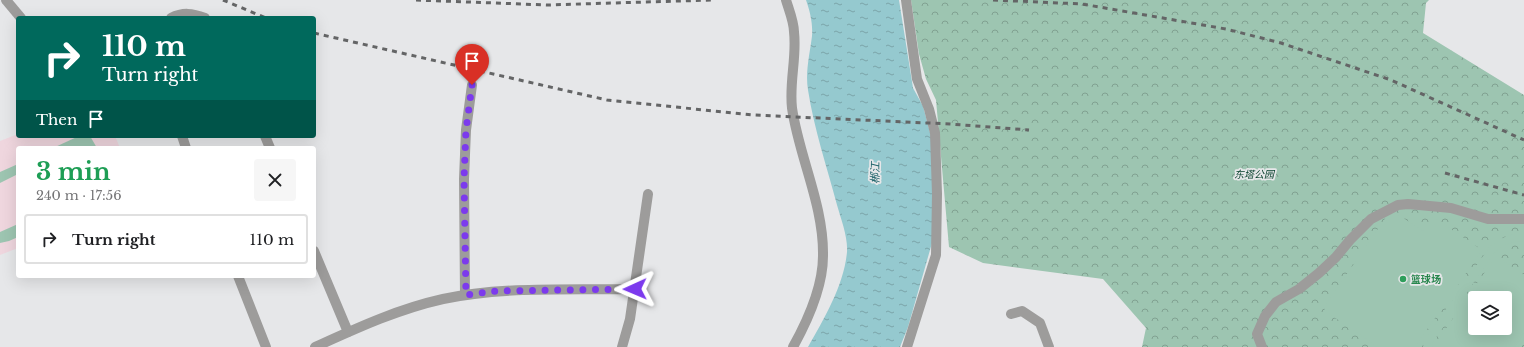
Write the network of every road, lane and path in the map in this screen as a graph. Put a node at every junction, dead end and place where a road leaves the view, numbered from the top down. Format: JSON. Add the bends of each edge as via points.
{"nodes":[{"id":1,"x":6,"y":0,"type":"edge"},
{"id":2,"x":786,"y":0,"type":"edge"},
{"id":3,"x":906,"y":0,"type":"edge"},
{"id":4,"x":19,"y":16,"type":"edge"},
{"id":5,"x":176,"y":16,"type":"edge"},
{"id":6,"x":200,"y":16,"type":"edge"},
{"id":7,"x":472,"y":85,"type":"dead end"},
{"id":8,"x":648,"y":194,"type":"dead end"},
{"id":9,"x":1524,"y":219,"type":"edge"},
{"id":10,"x":316,"y":256,"type":"edge"},
{"id":11,"x":239,"y":278,"type":"edge"},
{"id":12,"x":635,"y":289,"type":"junction"},
{"id":13,"x":466,"y":295,"type":"junction"},
{"id":14,"x":1012,"y":314,"type":"dead end"},
{"id":15,"x":348,"y":332,"type":"junction"},
{"id":16,"x":266,"y":347,"type":"edge"},
{"id":17,"x":315,"y":347,"type":"edge"},
{"id":18,"x":622,"y":347,"type":"edge"},
{"id":19,"x":793,"y":347,"type":"edge"},
{"id":20,"x":907,"y":347,"type":"edge"},
{"id":21,"x":1049,"y":347,"type":"edge"},
{"id":22,"x":1262,"y":347,"type":"edge"}],
"edges":[{"from":1,"to":4,"type":"street"},
{"from":2,"to":19,"type":"street","via":[[794,31],[792,107],[816,202],[823,256],[819,287]]},
{"from":3,"to":20,"type":"street","via":[[917,79],[935,132],[936,194],[936,255]]},
{"from":5,"to":6,"type":"street","via":[[184,13]]},
{"from":7,"to":13,"type":"street","via":[[466,130],[464,179]]},
{"from":8,"to":12,"type":"street"},
{"from":9,"to":22,"type":"street","via":[[1488,219],[1450,208],[1398,205],[1371,219],[1319,273],[1299,289],[1276,302],[1265,316],[1257,334]]},
{"from":10,"to":15,"type":"street"},
{"from":11,"to":16,"type":"street"},
{"from":12,"to":13,"type":"street","via":[[496,291]]},
{"from":12,"to":18,"type":"street"},
{"from":13,"to":15,"type":"street","via":[[400,311]]},
{"from":14,"to":21,"type":"street","via":[[1022,311],[1040,323]]},
{"from":15,"to":17,"type":"street"}]}
